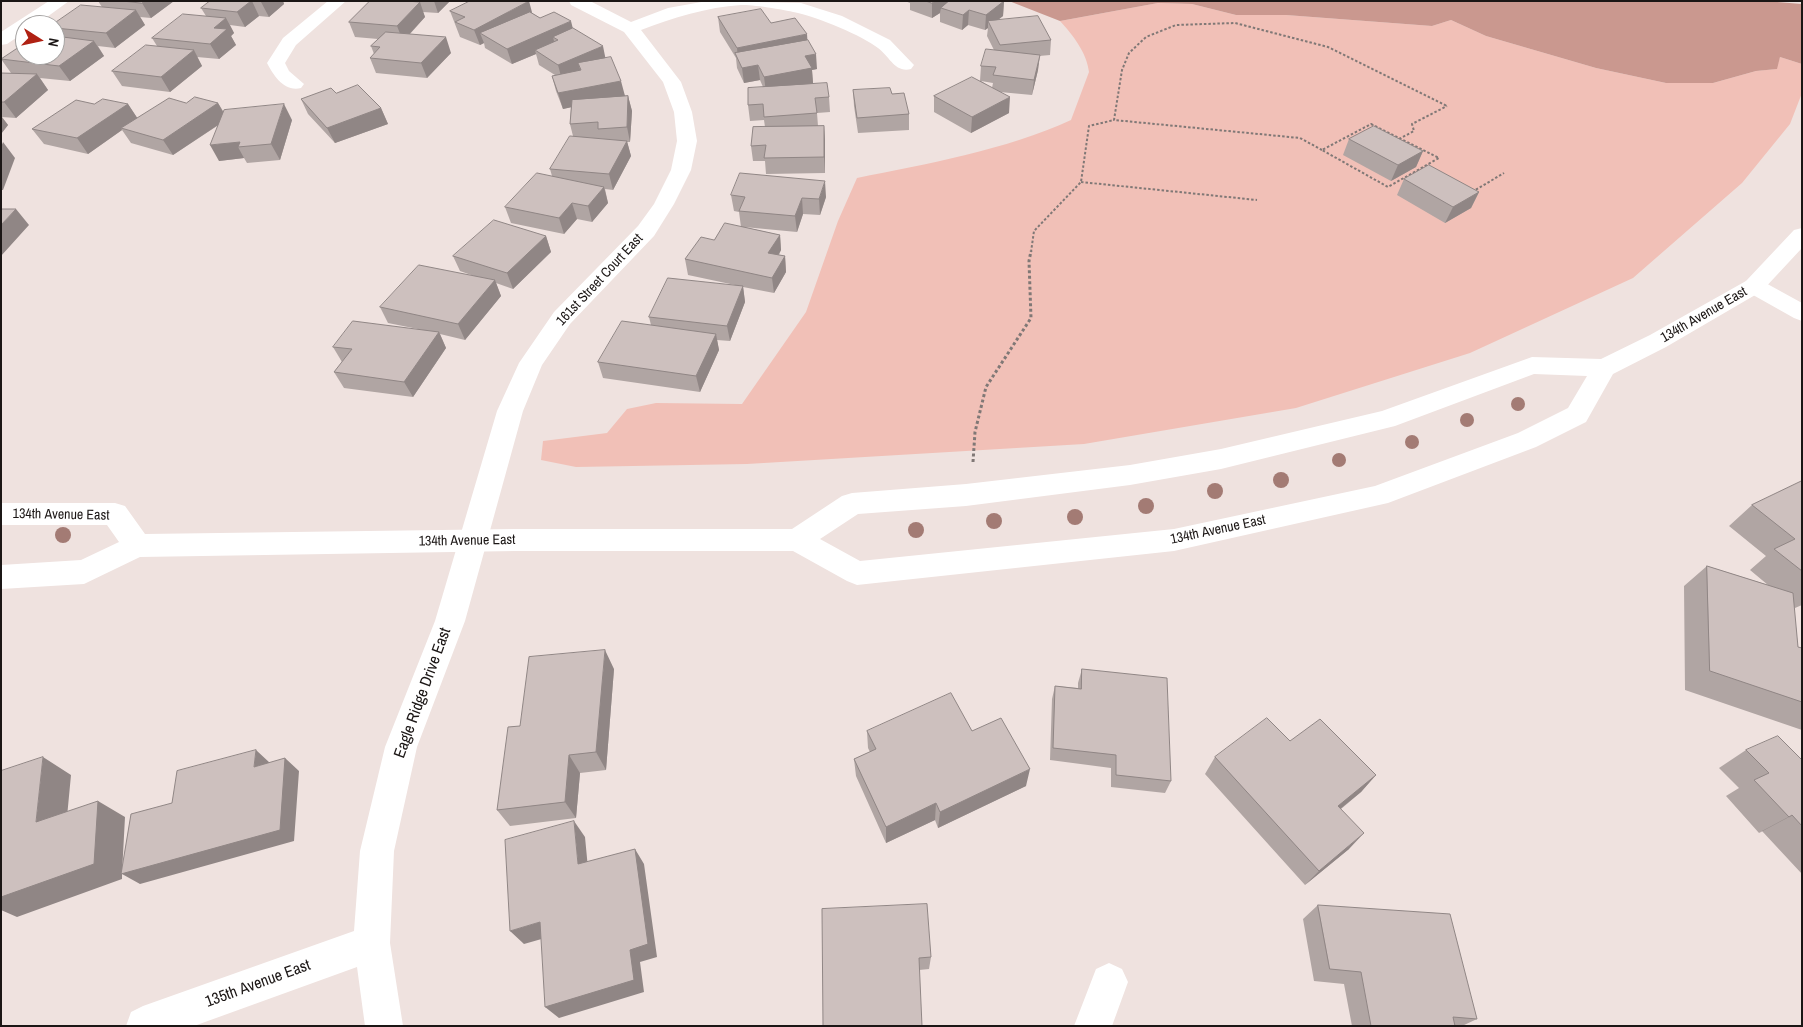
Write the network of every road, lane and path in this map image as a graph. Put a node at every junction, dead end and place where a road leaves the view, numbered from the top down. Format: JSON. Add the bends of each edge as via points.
{"nodes":[{"id":1,"x":61,"y":1,"type":"edge"},
{"id":2,"x":338,"y":1,"type":"edge"},
{"id":3,"x":577,"y":1,"type":"edge"},
{"id":4,"x":737,"y":1,"type":"edge"},
{"id":5,"x":747,"y":1,"type":"edge"},
{"id":6,"x":630,"y":28,"type":"junction"},
{"id":7,"x":1,"y":40,"type":"edge"},
{"id":8,"x":905,"y":65,"type":"dead end"},
{"id":9,"x":295,"y":84,"type":"dead end"},
{"id":10,"x":1114,"y":120,"type":"junction"},
{"id":11,"x":1399,"y":139,"type":"junction"},
{"id":12,"x":1322,"y":150,"type":"junction"},
{"id":13,"x":1504,"y":173,"type":"dead end"},
{"id":14,"x":1082,"y":182,"type":"junction"},
{"id":15,"x":1470,"y":193,"type":"edge"},
{"id":16,"x":1256,"y":200,"type":"dead end"},
{"id":17,"x":1802,"y":235,"type":"edge"},
{"id":18,"x":1754,"y":286,"type":"junction"},
{"id":19,"x":1802,"y":313,"type":"edge"},
{"id":20,"x":1604,"y":368,"type":"junction"},
{"id":21,"x":972,"y":469,"type":"dead end"},
{"id":22,"x":1,"y":514,"type":"edge"},
{"id":23,"x":797,"y":540,"type":"junction"},
{"id":24,"x":473,"y":541,"type":"junction"},
{"id":25,"x":137,"y":546,"type":"junction"},
{"id":26,"x":1,"y":577,"type":"edge"},
{"id":27,"x":372,"y":943,"type":"junction"},
{"id":28,"x":1110,"y":982,"type":"dead end"},
{"id":29,"x":145,"y":1026,"type":"edge"},
{"id":30,"x":384,"y":1026,"type":"edge"},
{"id":31,"x":1092,"y":1026,"type":"edge"}],
"edges":[{"from":1,"to":7,"type":"street"},
{"from":2,"to":9,"type":"street","via":[[288,42],[276,63],[282,74]]},
{"from":3,"to":6,"type":"street"},
{"from":4,"to":6,"type":"street","via":[[674,12]]},
{"from":5,"to":8,"type":"street","via":[[802,8],[836,20],[884,44]]},
{"from":6,"to":24,"type":"street","name":"161st Street Court East","via":[[672,82],[683,112],[686,141],[681,170],[646,231],[562,318],[531,363],[510,411]]},
{"from":10,"to":11,"type":"path","via":[[1122,70],[1129,53],[1146,37],[1176,25],[1236,22],[1328,47],[1448,106],[1412,124],[1414,131]]},
{"from":10,"to":12,"type":"path","via":[[1300,138]]},
{"from":10,"to":14,"type":"path","via":[[1089,126]]},
{"from":11,"to":12,"type":"path","via":[[1371,124]]},
{"from":11,"to":12,"type":"path","via":[[1439,158],[1388,186]]},
{"from":13,"to":15,"type":"path"},
{"from":14,"to":16,"type":"path"},
{"from":14,"to":21,"type":"path","via":[[1034,231],[1029,261],[1031,318],[986,387],[975,432]]},
{"from":17,"to":18,"type":"street"},
{"from":18,"to":19,"type":"street","name":"134th Avenue East"},
{"from":18,"to":20,"type":"street","name":"134th Avenue East"},
{"from":20,"to":23,"type":"street","name":"134th Avenue East","via":[[1532,365],[1386,419],[1221,459],[1130,475],[1018,489],[852,504]]},
{"from":20,"to":23,"type":"street","name":"134th Avenue East","via":[[1577,415],[1527,440],[1378,496],[1174,540],[857,573]]},
{"from":22,"to":25,"type":"street","name":"134th Avenue East","via":[[115,514]]},
{"from":23,"to":24,"type":"street","name":"134th Avenue East"},
{"from":24,"to":25,"type":"street","name":"134th Avenue East"},
{"from":24,"to":27,"type":"street","name":"Eagle Ridge Drive East","via":[[450,620],[401,747],[377,851]]},
{"from":25,"to":26,"type":"street","name":"134th Avenue East","via":[[84,572]]},
{"from":27,"to":29,"type":"street","name":"135th Avenue East"},
{"from":27,"to":30,"type":"street","name":"Eagle Ridge Drive East"},
{"from":28,"to":31,"type":"street"}]}
